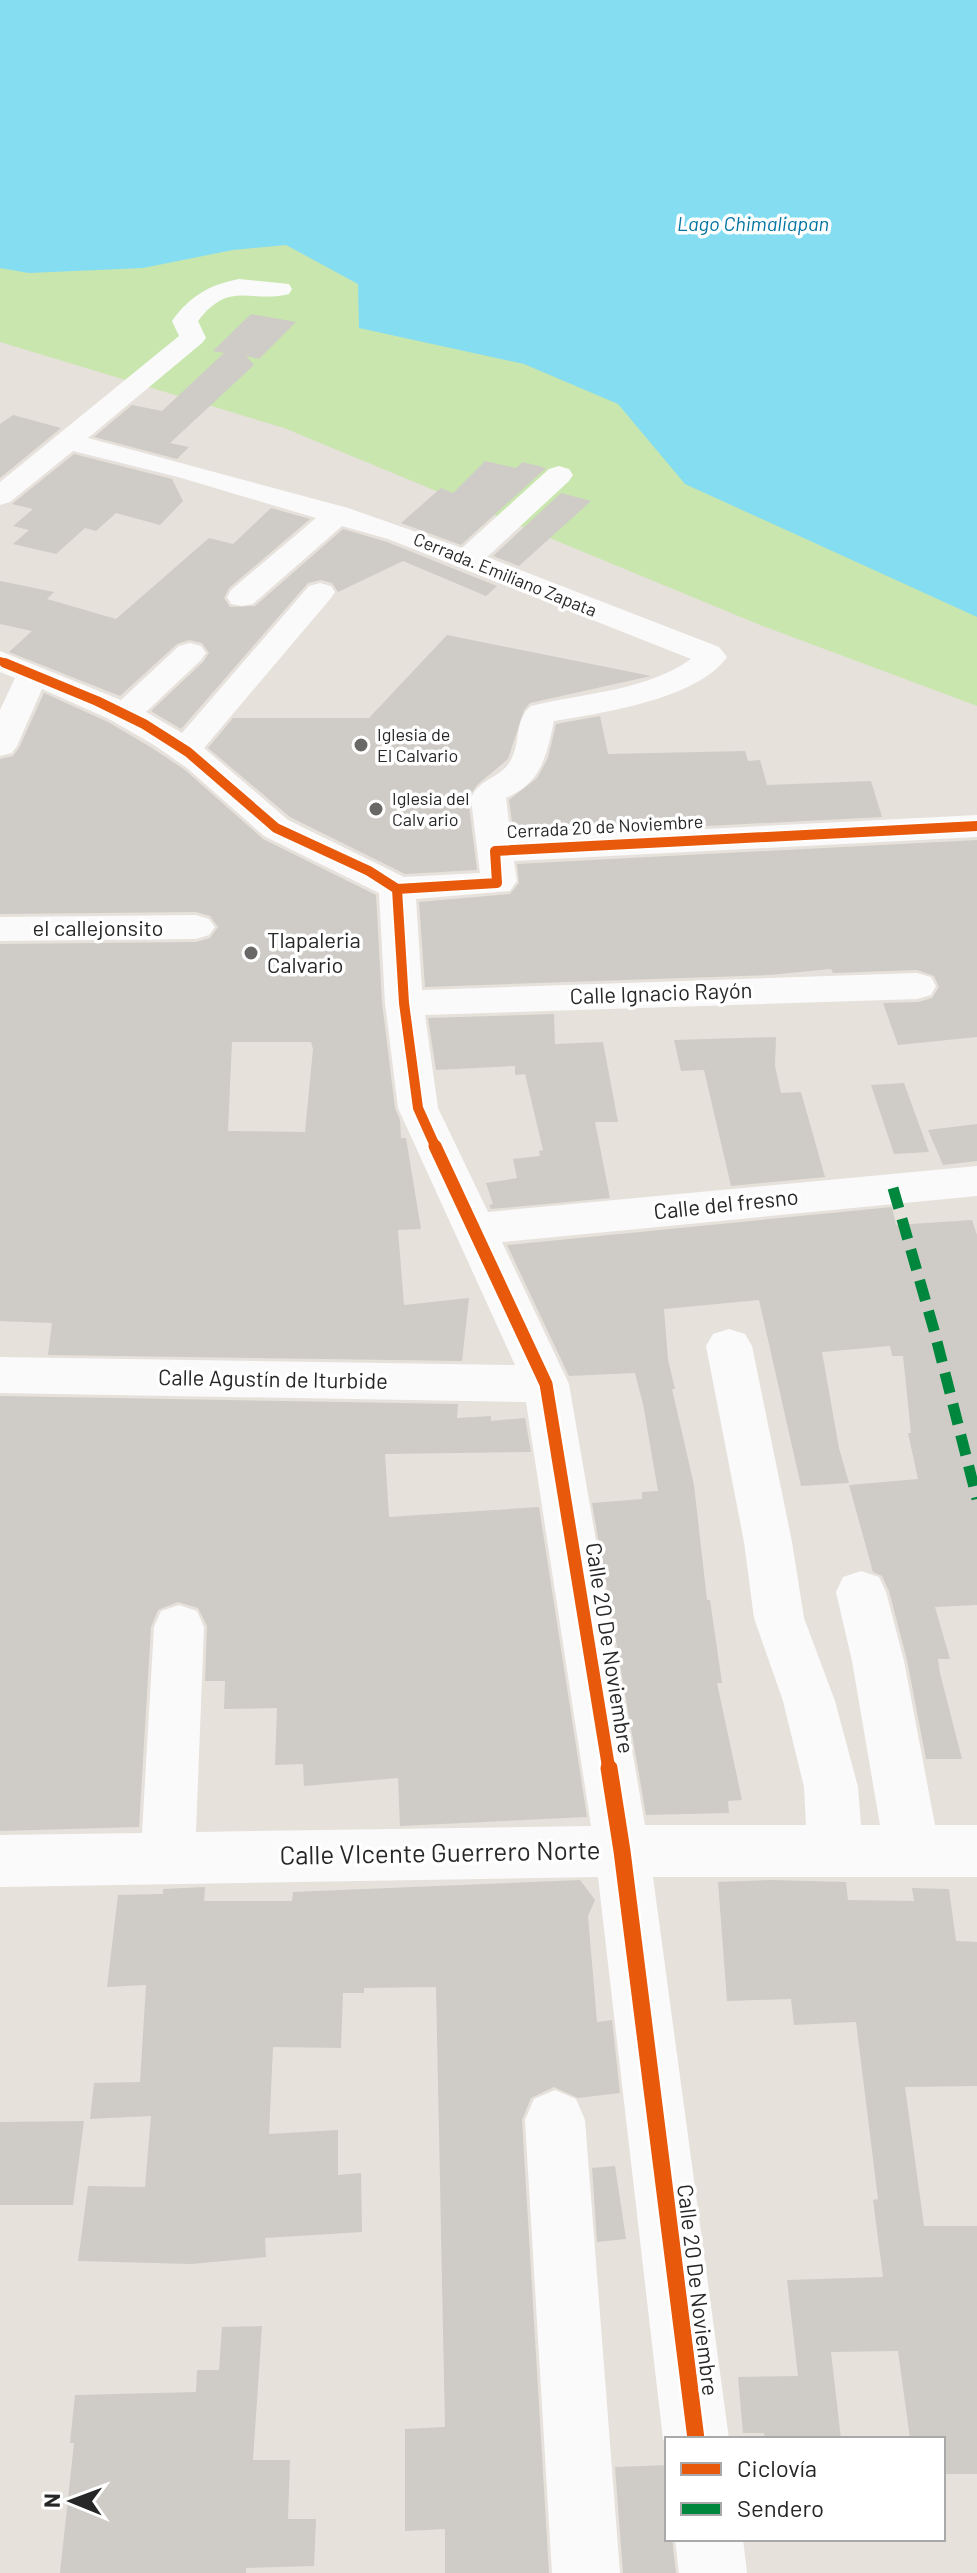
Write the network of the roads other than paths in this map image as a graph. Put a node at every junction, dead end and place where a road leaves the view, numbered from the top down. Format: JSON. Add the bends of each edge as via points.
{"nodes":[{"id":1,"x":280,"y":289,"type":"dead end"},
{"id":2,"x":68,"y":441,"type":"junction"},
{"id":3,"x":559,"y":475,"type":"dead end"},
{"id":4,"x":0,"y":496,"type":"edge"},
{"id":5,"x":338,"y":514,"type":"junction"},
{"id":6,"x":467,"y":559,"type":"junction"},
{"id":7,"x":320,"y":592,"type":"dead end"},
{"id":8,"x":242,"y":597,"type":"dead end"},
{"id":9,"x":190,"y":653,"type":"dead end"},
{"id":10,"x":0,"y":661,"type":"edge"},
{"id":11,"x":33,"y":674,"type":"junction"},
{"id":12,"x":125,"y":714,"type":"junction"},
{"id":13,"x":0,"y":746,"type":"edge"},
{"id":14,"x":185,"y":750,"type":"junction"},
{"id":15,"x":977,"y":826,"type":"edge"},
{"id":16,"x":495,"y":851,"type":"junction"},
{"id":17,"x":397,"y":889,"type":"junction"},
{"id":18,"x":196,"y":927,"type":"dead end"},
{"id":19,"x":0,"y":929,"type":"edge"},
{"id":20,"x":917,"y":986,"type":"dead end"},
{"id":21,"x":404,"y":1003,"type":"junction"},
{"id":22,"x":977,"y":1181,"type":"edge"},
{"id":23,"x":476,"y":1229,"type":"junction"},
{"id":24,"x":729,"y":1346,"type":"dead end"},
{"id":25,"x":0,"y":1375,"type":"edge"},
{"id":26,"x":546,"y":1384,"type":"junction"},
{"id":27,"x":861,"y":1592,"type":"dead end"},
{"id":28,"x":179,"y":1627,"type":"dead end"},
{"id":29,"x":622,"y":1851,"type":"junction"},
{"id":30,"x":912,"y":1851,"type":"junction"},
{"id":31,"x":977,"y":1851,"type":"edge"},
{"id":32,"x":835,"y":1852,"type":"junction"},
{"id":33,"x":168,"y":1857,"type":"junction"},
{"id":34,"x":0,"y":1861,"type":"edge"},
{"id":35,"x":555,"y":2120,"type":"dead end"},
{"id":36,"x":696,"y":2437,"type":"edge"},
{"id":37,"x":709,"y":2541,"type":"edge"},
{"id":38,"x":586,"y":2573,"type":"edge"},
{"id":39,"x":713,"y":2573,"type":"edge"}],
"edges":[{"from":1,"to":2,"type":"street","via":[[237,285],[199,303],[185,321],[193,338]]},
{"from":2,"to":4,"type":"street"},
{"from":2,"to":5,"type":"street","name":"Cerrada. Emiliano Zapata"},
{"from":3,"to":6,"type":"street"},
{"from":5,"to":6,"type":"street","name":"Cerrada. Emiliano Zapata"},
{"from":5,"to":8,"type":"street"},
{"from":6,"to":16,"type":"street","name":"Cerrada. Emiliano Zapata","via":[[711,657],[695,671],[632,695],[538,717],[527,765],[509,784],[490,792]]},
{"from":7,"to":14,"type":"street"},
{"from":9,"to":12,"type":"street"},
{"from":10,"to":11,"type":"street"},
{"from":11,"to":12,"type":"street"},
{"from":11,"to":13,"type":"street"},
{"from":12,"to":14,"type":"street"},
{"from":14,"to":17,"type":"street","via":[[275,828],[310,849],[382,877]]},
{"from":15,"to":16,"type":"street","name":"Cerrada 20 de Noviembre"},
{"from":16,"to":17,"type":"street","name":"Cerrada 20 de Noviembre","via":[[497,883]]},
{"from":17,"to":21,"type":"street","name":"Calle 20 De Noviembre"},
{"from":18,"to":19,"type":"street","name":"el callejonsito"},
{"from":20,"to":21,"type":"street","name":"Calle Ignacio Rayón"},
{"from":21,"to":23,"type":"street","name":"Calle 20 De Noviembre","via":[[418,1108]]},
{"from":22,"to":23,"type":"street","name":"Calle del fresno"},
{"from":23,"to":26,"type":"street","name":"Calle 20 De Noviembre"},
{"from":24,"to":32,"type":"street","via":[[779,1618],[809,1701],[831,1787]]},
{"from":25,"to":26,"type":"street","name":"Calle Agustín de Iturbide"},
{"from":26,"to":29,"type":"street","name":"Calle 20 De Noviembre"},
{"from":27,"to":30,"type":"street"},
{"from":28,"to":33,"type":"street"},
{"from":29,"to":32,"type":"street","name":"Calle VIcente Guerrero Norte"},
{"from":29,"to":33,"type":"street","name":"Calle VIcente Guerrero Norte"},
{"from":29,"to":36,"type":"street","name":"Calle 20 De Noviembre"},
{"from":30,"to":31,"type":"street","name":"Calle VIcente Guerrero Norte"},
{"from":30,"to":32,"type":"street","name":"Calle VIcente Guerrero Norte"},
{"from":33,"to":34,"type":"street","name":"Calle VIcente Guerrero Norte"},
{"from":35,"to":38,"type":"street"},
{"from":37,"to":39,"type":"street"}]}
